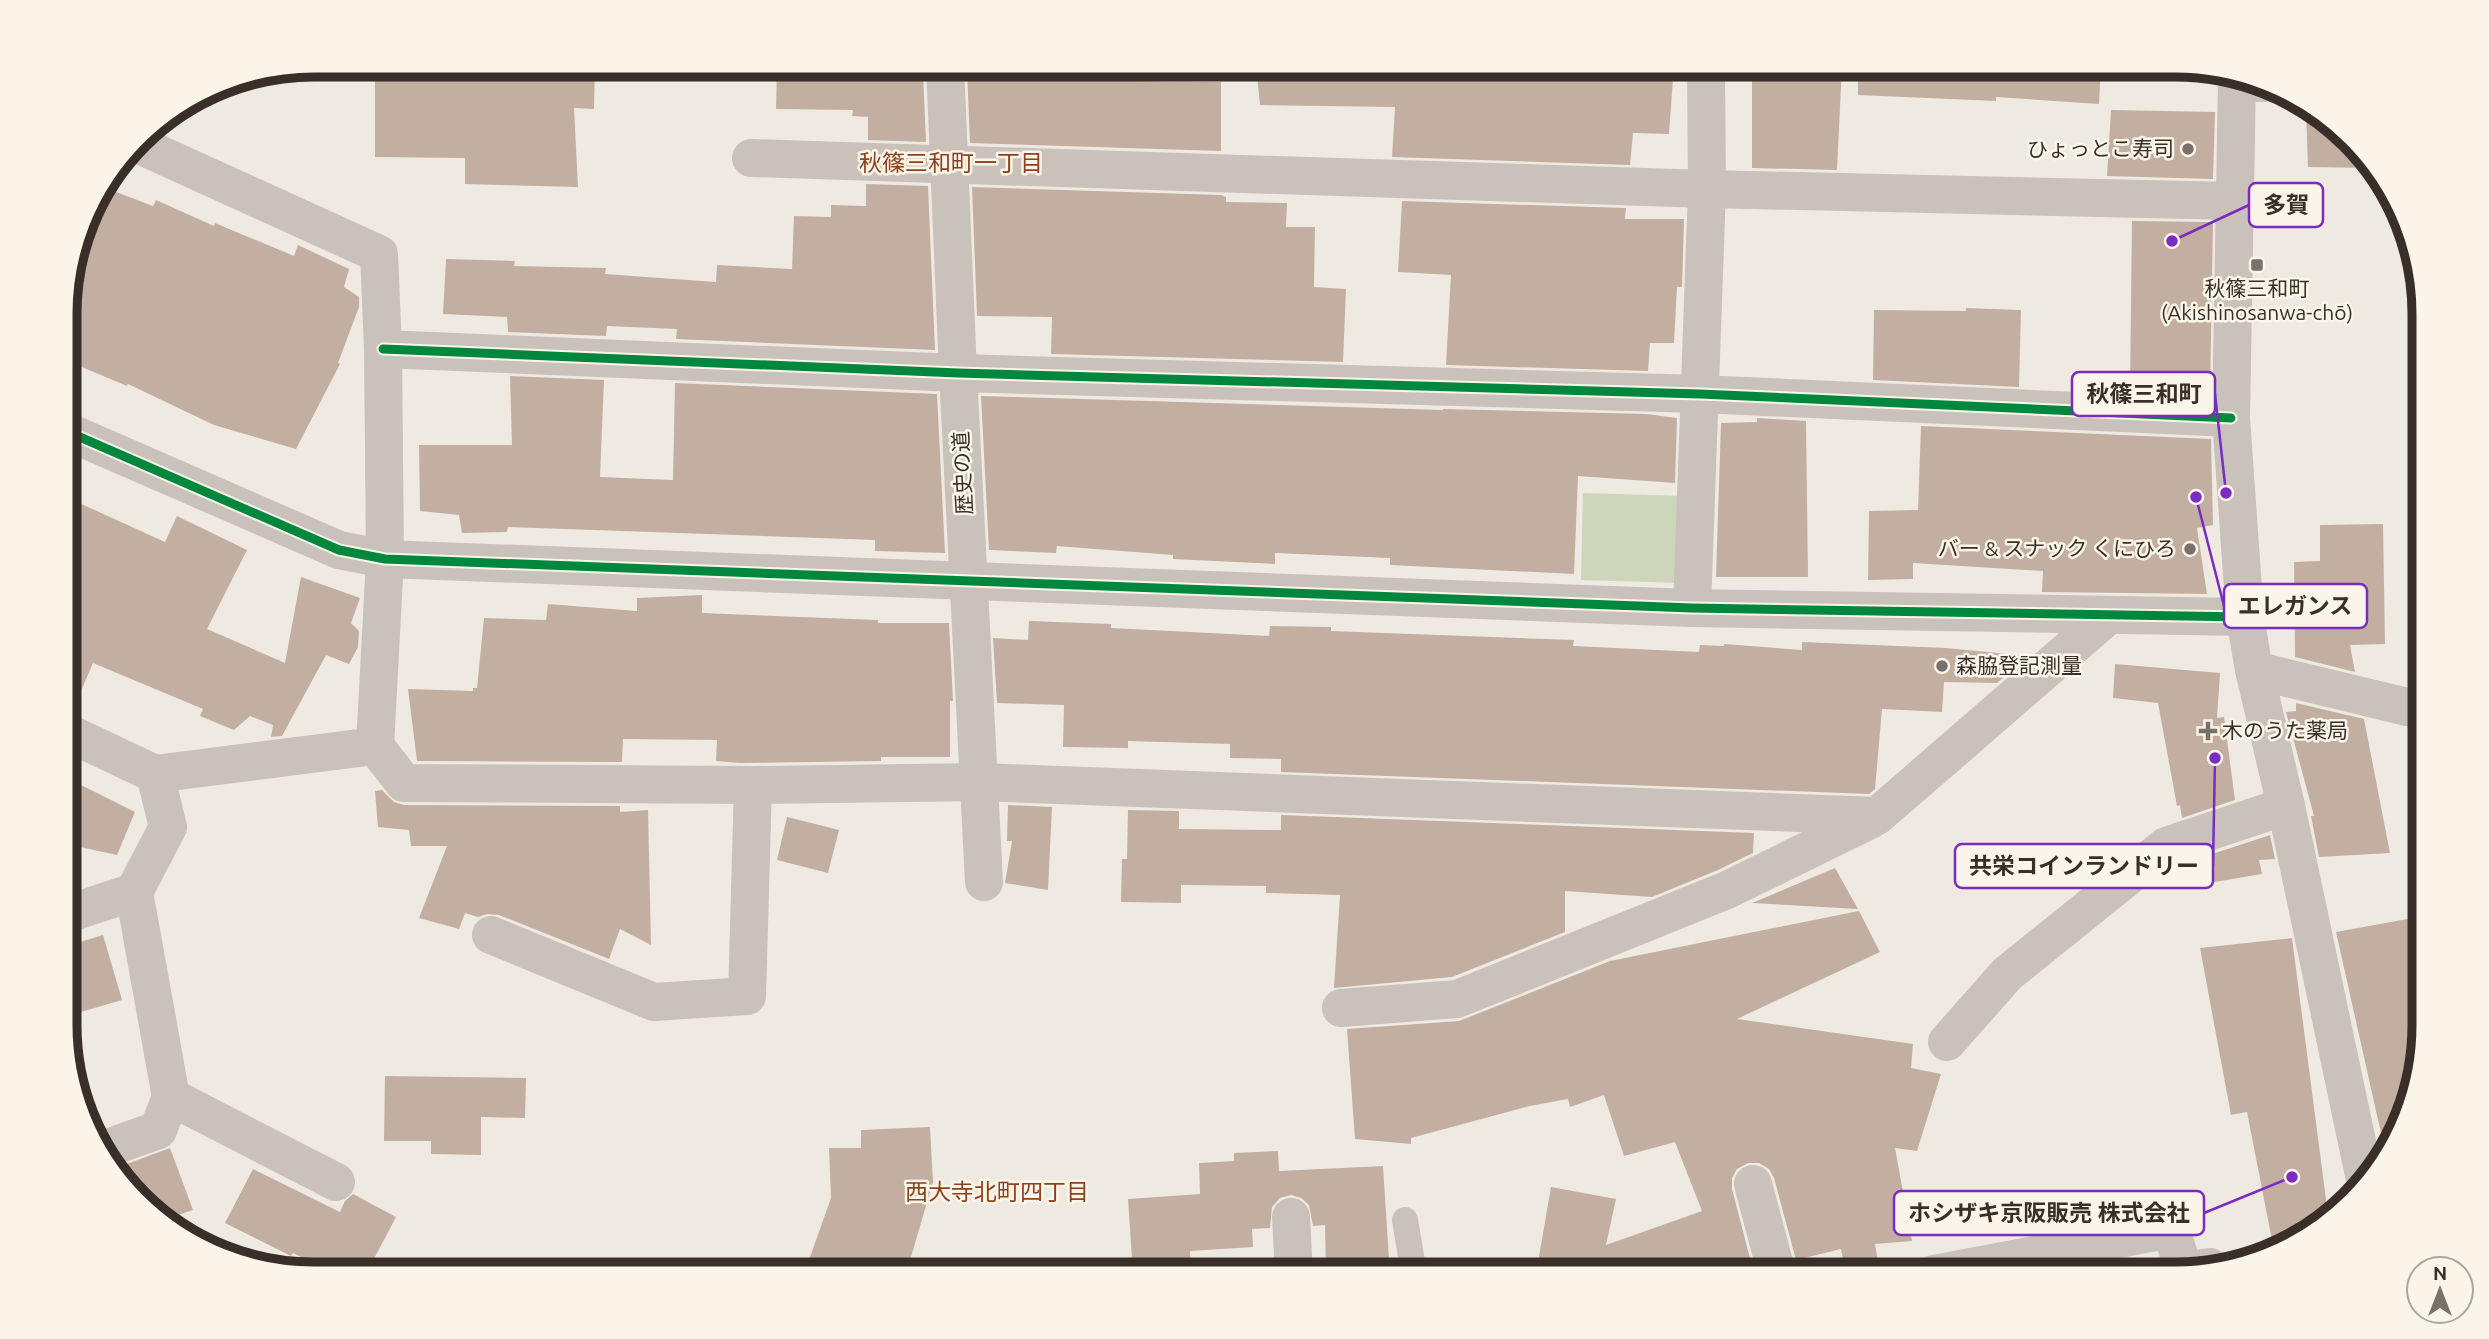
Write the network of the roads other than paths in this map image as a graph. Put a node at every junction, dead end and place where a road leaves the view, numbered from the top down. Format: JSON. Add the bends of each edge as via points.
{"nodes":[{"id":1,"x":1706,"y":77,"type":"edge"},
{"id":2,"x":945,"y":78,"type":"edge"},
{"id":3,"x":2248,"y":89,"type":"edge"},
{"id":4,"x":144,"y":148,"type":"edge"},
{"id":5,"x":751,"y":158,"type":"dead end"},
{"id":6,"x":948,"y":164,"type":"junction"},
{"id":7,"x":1707,"y":189,"type":"junction"},
{"id":8,"x":2234,"y":201,"type":"junction"},
{"id":9,"x":383,"y":349,"type":"junction"},
{"id":10,"x":958,"y":373,"type":"junction"},
{"id":11,"x":1700,"y":394,"type":"junction"},
{"id":12,"x":2231,"y":418,"type":"junction"},
{"id":13,"x":78,"y":435,"type":"edge"},
{"id":14,"x":385,"y":559,"type":"junction"},
{"id":15,"x":968,"y":580,"type":"junction"},
{"id":16,"x":1692,"y":608,"type":"junction"},
{"id":17,"x":2109,"y":615,"type":"junction"},
{"id":18,"x":2245,"y":617,"type":"junction"},
{"id":19,"x":2253,"y":670,"type":"junction"},
{"id":20,"x":2412,"y":707,"type":"edge"},
{"id":21,"x":77,"y":737,"type":"edge"},
{"id":22,"x":375,"y":746,"type":"junction"},
{"id":23,"x":155,"y":774,"type":"junction"},
{"id":24,"x":980,"y":782,"type":"junction"},
{"id":25,"x":753,"y":785,"type":"junction"},
{"id":26,"x":2286,"y":806,"type":"junction"},
{"id":27,"x":1877,"y":816,"type":"junction"},
{"id":28,"x":984,"y":882,"type":"dead end"},
{"id":29,"x":134,"y":892,"type":"junction"},
{"id":30,"x":77,"y":911,"type":"edge"},
{"id":31,"x":491,"y":935,"type":"dead end"},
{"id":32,"x":1341,"y":1008,"type":"dead end"},
{"id":33,"x":1947,"y":1042,"type":"dead end"},
{"id":34,"x":171,"y":1097,"type":"junction"},
{"id":35,"x":111,"y":1147,"type":"edge"},
{"id":36,"x":2363,"y":1169,"type":"edge"},
{"id":37,"x":336,"y":1182,"type":"dead end"},
{"id":38,"x":1753,"y":1184,"type":"dead end"},
{"id":39,"x":1291,"y":1217,"type":"dead end"},
{"id":40,"x":1405,"y":1220,"type":"dead end"},
{"id":41,"x":1293,"y":1261,"type":"edge"},
{"id":42,"x":1412,"y":1261,"type":"edge"},
{"id":43,"x":1774,"y":1261,"type":"edge"},
{"id":44,"x":2002,"y":1261,"type":"edge"},
{"id":45,"x":2181,"y":1261,"type":"edge"}],
"edges":[{"from":1,"to":7,"type":"street"},
{"from":2,"to":6,"type":"street","name":"歴史の道"},
{"from":3,"to":8,"type":"street"},
{"from":4,"to":9,"type":"street","via":[[379,254]]},
{"from":5,"to":6,"type":"street"},
{"from":6,"to":7,"type":"street"},
{"from":6,"to":10,"type":"street","name":"歴史の道"},
{"from":7,"to":8,"type":"street"},
{"from":7,"to":11,"type":"street"},
{"from":8,"to":12,"type":"street"},
{"from":9,"to":10,"type":"street"},
{"from":9,"to":14,"type":"street"},
{"from":10,"to":11,"type":"street"},
{"from":10,"to":15,"type":"street","name":"歴史の道"},
{"from":11,"to":12,"type":"street"},
{"from":11,"to":16,"type":"street"},
{"from":12,"to":18,"type":"street"},
{"from":13,"to":14,"type":"street","via":[[339,550]]},
{"from":14,"to":15,"type":"street"},
{"from":14,"to":22,"type":"street"},
{"from":15,"to":16,"type":"street"},
{"from":15,"to":24,"type":"street","name":"歴史の道"},
{"from":16,"to":17,"type":"street"},
{"from":17,"to":18,"type":"street"},
{"from":17,"to":27,"type":"street"},
{"from":18,"to":19,"type":"street"},
{"from":19,"to":20,"type":"street"},
{"from":19,"to":26,"type":"street"},
{"from":21,"to":23,"type":"street"},
{"from":22,"to":23,"type":"street"},
{"from":22,"to":25,"type":"street","via":[[404,783]]},
{"from":23,"to":29,"type":"street","via":[[168,827]]},
{"from":24,"to":25,"type":"street"},
{"from":24,"to":27,"type":"street"},
{"from":24,"to":28,"type":"street","name":"歴史の道"},
{"from":25,"to":31,"type":"street","via":[[747,996],[654,1002]]},
{"from":26,"to":33,"type":"street","via":[[2165,846],[2007,974]]},
{"from":26,"to":36,"type":"street"},
{"from":27,"to":32,"type":"street","via":[[1727,890],[1457,999]]},
{"from":29,"to":30,"type":"street"},
{"from":29,"to":34,"type":"street"},
{"from":34,"to":35,"type":"street","via":[[158,1130]]},
{"from":34,"to":37,"type":"street"},
{"from":38,"to":43,"type":"street"},
{"from":39,"to":41,"type":"street"},
{"from":40,"to":42,"type":"lane"},
{"from":44,"to":45,"type":"street","via":[[2171,1229]]}]}
